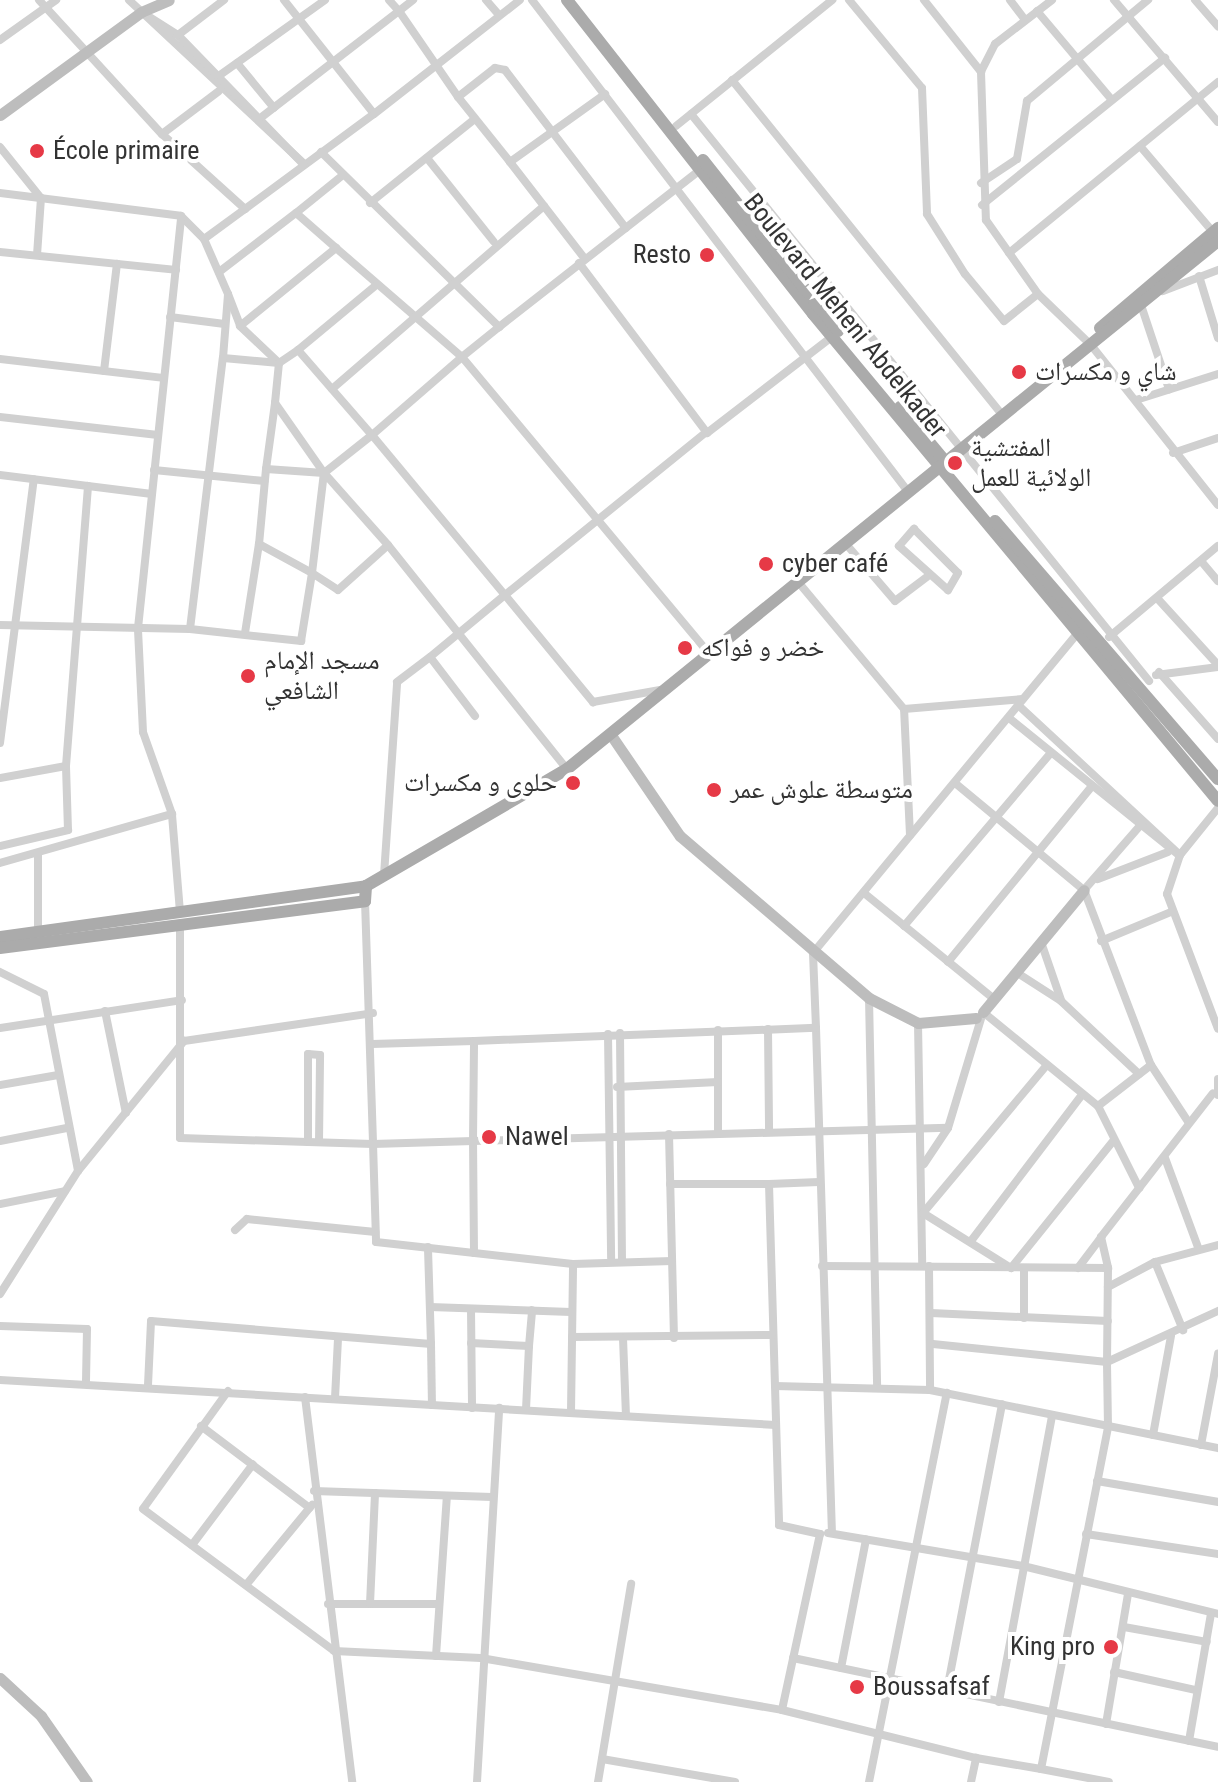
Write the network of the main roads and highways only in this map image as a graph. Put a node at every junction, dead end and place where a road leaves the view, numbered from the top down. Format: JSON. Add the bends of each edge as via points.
{"nodes":[{"id":1,"x":567,"y":0,"type":"edge"},
{"id":2,"x":578,"y":0,"type":"edge"},
{"id":3,"x":1216,"y":234,"type":"edge"},
{"id":4,"x":1089,"y":342,"type":"junction"},
{"id":5,"x":942,"y":464,"type":"junction"},
{"id":6,"x":1080,"y":629,"type":"junction"},
{"id":7,"x":1218,"y":779,"type":"edge"},
{"id":8,"x":1218,"y":801,"type":"edge"},
{"id":9,"x":366,"y":886,"type":"junction"},
{"id":10,"x":180,"y":917,"type":"junction"},
{"id":11,"x":0,"y":937,"type":"edge"},
{"id":12,"x":0,"y":948,"type":"edge"}],
"edges":[{"from":1,"to":5,"type":"main road","name":"Boulevard Meheni Abdelkader","via":[[833,336]]},
{"from":2,"to":5,"type":"main road","name":"Boulevard Meheni Abdelkader"},
{"from":3,"to":4,"type":"main road"},
{"from":3,"to":4,"type":"main road","via":[[1155,294]]},
{"from":4,"to":5,"type":"main road"},
{"from":5,"to":6,"type":"main road","name":"Boulevard Meheni Abdelkader"},
{"from":5,"to":9,"type":"main road","via":[[567,769]]},
{"from":6,"to":7,"type":"main road"},
{"from":6,"to":8,"type":"main road","name":"Boulevard Meheni Abdelkader"},
{"from":9,"to":10,"type":"main road"},
{"from":9,"to":10,"type":"main road","via":[[365,901]]},
{"from":10,"to":11,"type":"main road"},
{"from":10,"to":12,"type":"main road"}]}
